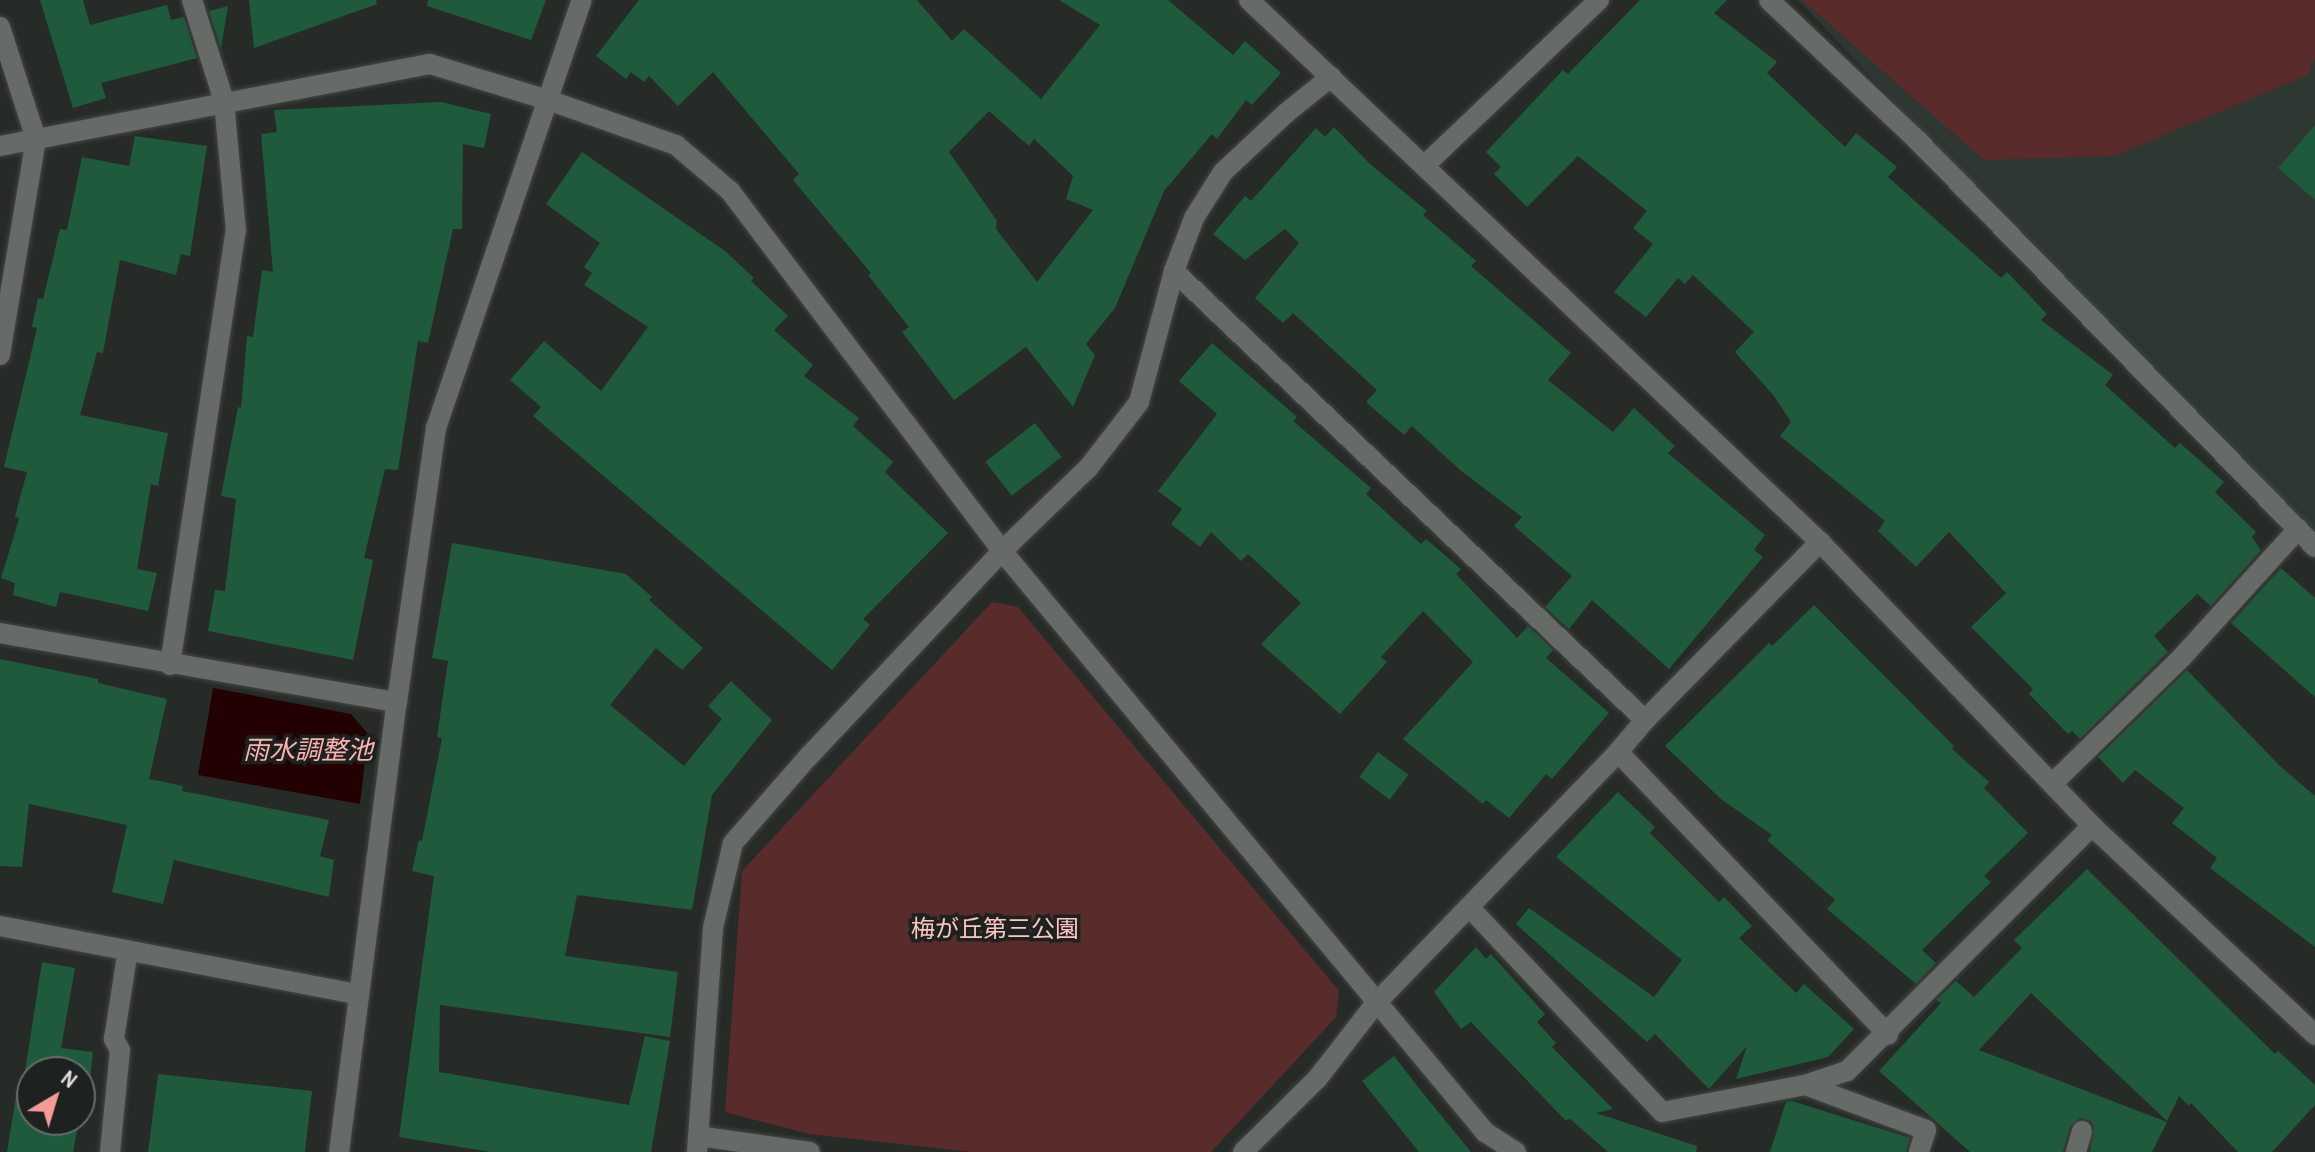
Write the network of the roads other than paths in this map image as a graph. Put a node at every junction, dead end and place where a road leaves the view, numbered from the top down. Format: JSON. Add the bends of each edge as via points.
{"nodes":[{"id":1,"x":192,"y":0,"type":"edge"},
{"id":2,"x":582,"y":0,"type":"edge"},
{"id":3,"x":1249,"y":0,"type":"edge"},
{"id":4,"x":1599,"y":0,"type":"edge"},
{"id":5,"x":1769,"y":0,"type":"edge"},
{"id":6,"x":0,"y":27,"type":"edge"},
{"id":7,"x":1331,"y":77,"type":"junction"},
{"id":8,"x":548,"y":100,"type":"junction"},
{"id":9,"x":224,"y":101,"type":"junction"},
{"id":10,"x":36,"y":139,"type":"junction"},
{"id":11,"x":0,"y":146,"type":"edge"},
{"id":12,"x":1425,"y":165,"type":"junction"},
{"id":13,"x":1174,"y":271,"type":"junction"},
{"id":14,"x":0,"y":355,"type":"edge"},
{"id":15,"x":2298,"y":529,"type":"junction"},
{"id":16,"x":1820,"y":542,"type":"junction"},
{"id":17,"x":2315,"y":547,"type":"edge"},
{"id":18,"x":1002,"y":551,"type":"junction"},
{"id":19,"x":0,"y":633,"type":"edge"},
{"id":20,"x":170,"y":665,"type":"junction"},
{"id":21,"x":397,"y":702,"type":"junction"},
{"id":22,"x":1645,"y":720,"type":"junction"},
{"id":23,"x":1618,"y":752,"type":"junction"},
{"id":24,"x":2053,"y":783,"type":"junction"},
{"id":25,"x":2092,"y":826,"type":"junction"},
{"id":26,"x":1470,"y":908,"type":"junction"},
{"id":27,"x":0,"y":926,"type":"edge"},
{"id":28,"x":128,"y":950,"type":"junction"},
{"id":29,"x":358,"y":994,"type":"junction"},
{"id":30,"x":1376,"y":1003,"type":"junction"},
{"id":31,"x":1888,"y":1035,"type":"junction"},
{"id":32,"x":2315,"y":1035,"type":"edge"},
{"id":33,"x":1805,"y":1085,"type":"junction"},
{"id":34,"x":2082,"y":1131,"type":"dead end"},
{"id":35,"x":697,"y":1144,"type":"edge"},
{"id":36,"x":110,"y":1152,"type":"edge"},
{"id":37,"x":339,"y":1152,"type":"edge"},
{"id":38,"x":810,"y":1152,"type":"edge"},
{"id":39,"x":1243,"y":1152,"type":"edge"},
{"id":40,"x":1516,"y":1152,"type":"edge"},
{"id":41,"x":1919,"y":1152,"type":"edge"},
{"id":42,"x":2076,"y":1152,"type":"edge"}],
"edges":[{"from":1,"to":9,"type":"street"},
{"from":2,"to":8,"type":"street"},
{"from":3,"to":7,"type":"street"},
{"from":4,"to":12,"type":"street"},
{"from":5,"to":15,"type":"street","via":[[1918,141]]},
{"from":6,"to":10,"type":"street"},
{"from":7,"to":12,"type":"street"},
{"from":7,"to":13,"type":"street","via":[[1223,172],[1194,218]]},
{"from":8,"to":9,"type":"street","via":[[430,64]]},
{"from":8,"to":18,"type":"street","via":[[676,145],[730,191]]},
{"from":8,"to":21,"type":"street","via":[[436,428]]},
{"from":9,"to":10,"type":"street"},
{"from":9,"to":20,"type":"street","via":[[236,231]]},
{"from":10,"to":11,"type":"street"},
{"from":10,"to":14,"type":"street"},
{"from":12,"to":16,"type":"street"},
{"from":13,"to":18,"type":"street","via":[[1139,402],[1089,467]]},
{"from":13,"to":22,"type":"street"},
{"from":15,"to":17,"type":"street"},
{"from":15,"to":24,"type":"street","via":[[2182,657]]},
{"from":16,"to":22,"type":"street"},
{"from":16,"to":24,"type":"street"},
{"from":18,"to":30,"type":"street"},
{"from":18,"to":35,"type":"street","via":[[733,843],[713,928]]},
{"from":19,"to":20,"type":"street"},
{"from":20,"to":21,"type":"street"},
{"from":21,"to":29,"type":"street"},
{"from":22,"to":23,"type":"street"},
{"from":23,"to":26,"type":"street"},
{"from":23,"to":31,"type":"street"},
{"from":24,"to":25,"type":"street"},
{"from":25,"to":31,"type":"street"},
{"from":25,"to":32,"type":"street"},
{"from":26,"to":30,"type":"street"},
{"from":26,"to":33,"type":"street","via":[[1662,1112]]},
{"from":27,"to":28,"type":"street"},
{"from":28,"to":29,"type":"street"},
{"from":28,"to":36,"type":"street","via":[[114,1039],[120,1050]]},
{"from":29,"to":37,"type":"street"},
{"from":30,"to":39,"type":"street","via":[[1317,1079]]},
{"from":30,"to":40,"type":"street","via":[[1485,1132]]},
{"from":31,"to":33,"type":"street","via":[[1847,1071]]},
{"from":33,"to":41,"type":"street","via":[[1926,1130]]},
{"from":34,"to":42,"type":"street"},
{"from":35,"to":38,"type":"street"}]}
